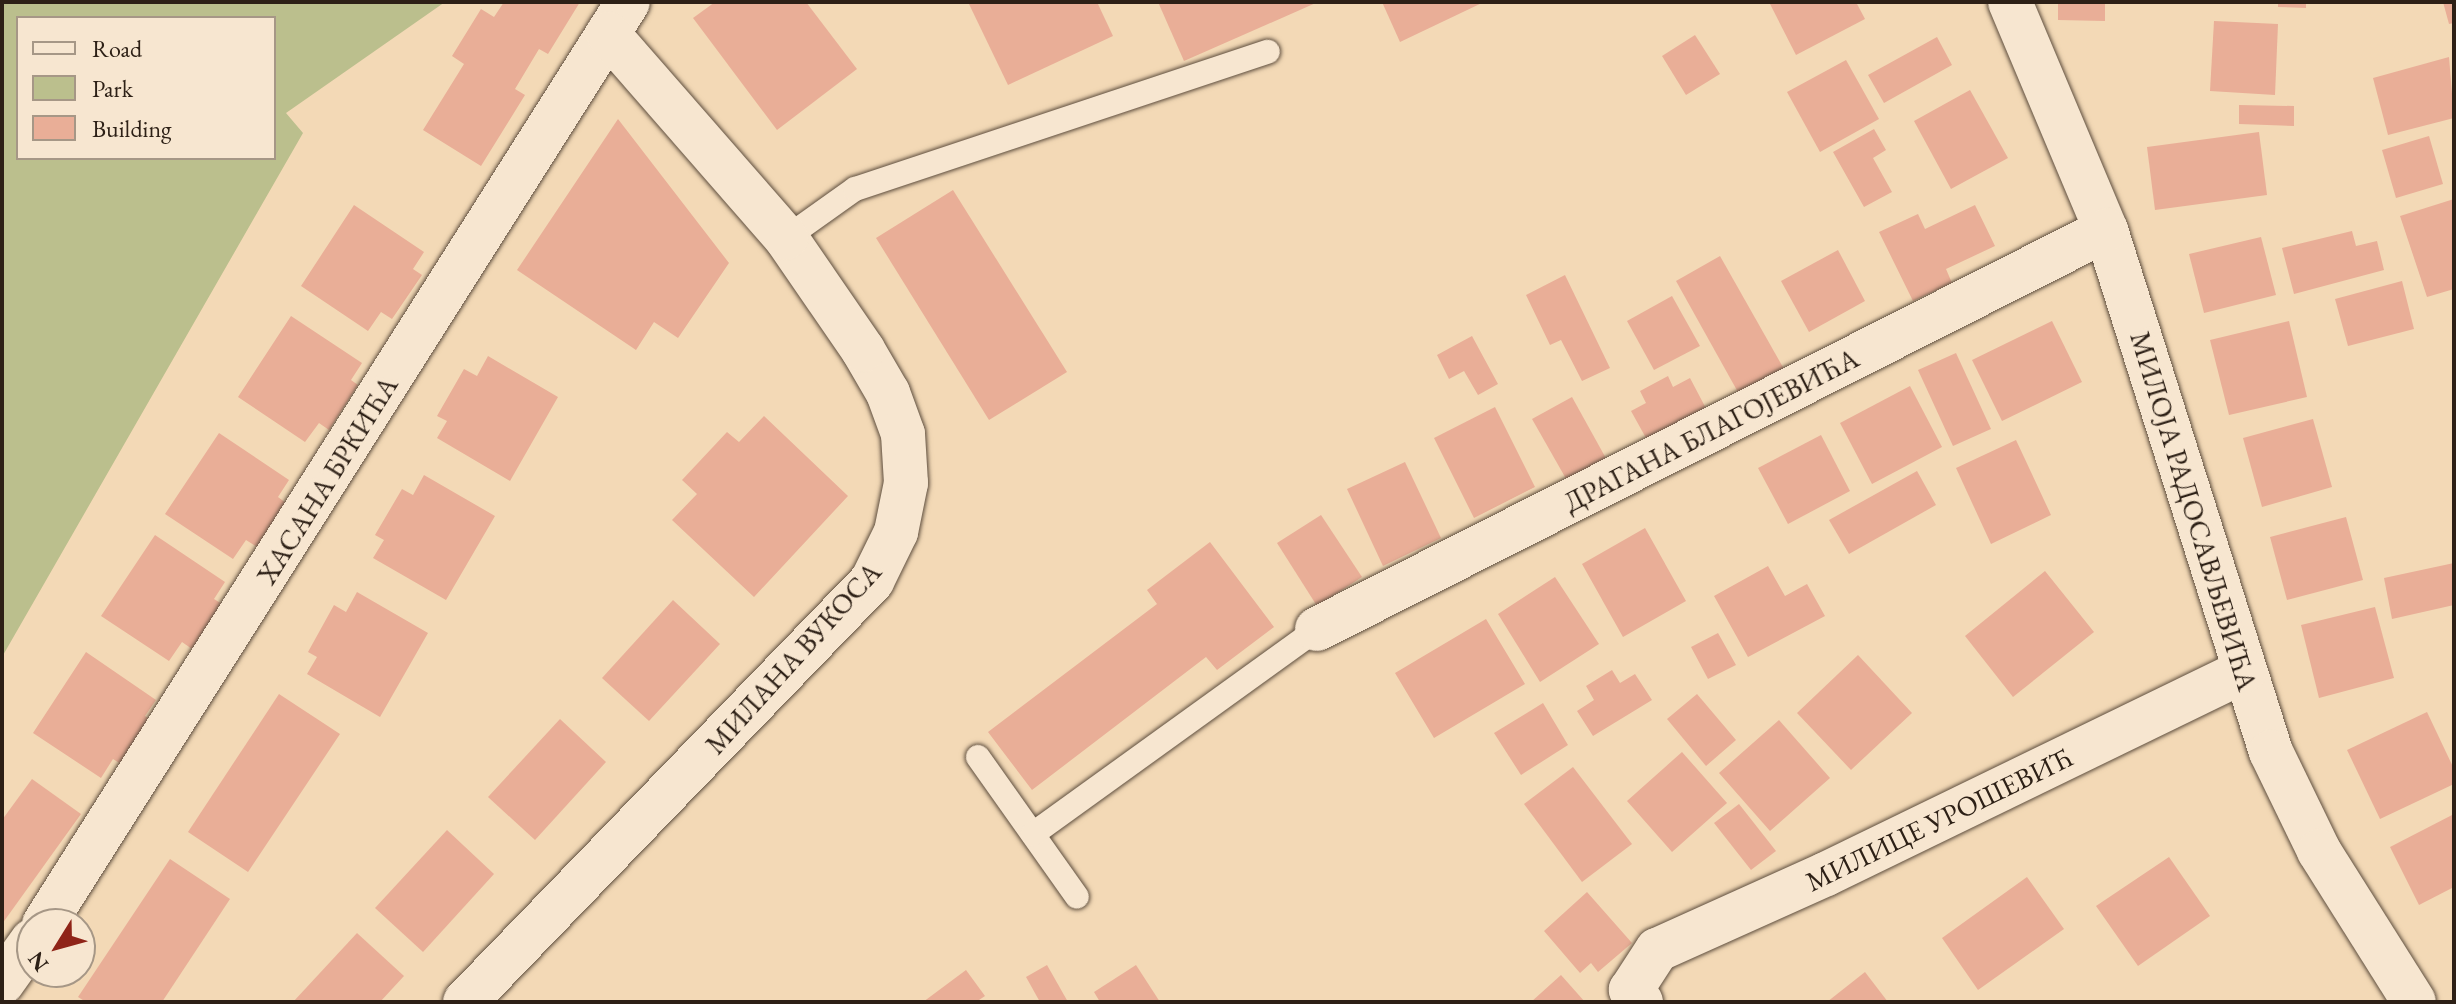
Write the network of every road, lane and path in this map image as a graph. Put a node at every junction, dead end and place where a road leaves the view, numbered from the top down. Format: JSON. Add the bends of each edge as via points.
{"nodes":[{"id":1,"x":2010,"y":2,"type":"edge"},
{"id":2,"x":618,"y":18,"type":"edge"},
{"id":3,"x":1268,"y":52,"type":"dead end"},
{"id":4,"x":2106,"y":230,"type":"junction"},
{"id":5,"x":786,"y":238,"type":"junction"},
{"id":6,"x":1317,"y":629,"type":"joint"},
{"id":7,"x":2244,"y":671,"type":"junction"},
{"id":8,"x":978,"y":757,"type":"dead end"},
{"id":9,"x":1033,"y":834,"type":"junction"},
{"id":10,"x":1077,"y":897,"type":"dead end"},
{"id":11,"x":54,"y":908,"type":"edge"},
{"id":12,"x":16,"y":963,"type":"edge"},
{"id":13,"x":2,"y":983,"type":"edge"},
{"id":14,"x":1640,"y":987,"type":"edge"},
{"id":15,"x":465,"y":1002,"type":"edge"},
{"id":16,"x":2414,"y":1002,"type":"edge"}],
"edges":[{"from":1,"to":4,"type":"street","name":"МИЛОЈА РАДОСАВЉЕВИЋА"},
{"from":2,"to":5,"type":"street","name":"МИЛАНА ВУКОСА"},
{"from":2,"to":11,"type":"street","name":"ХАСАНА БРКИЋА"},
{"from":3,"to":5,"type":"lane","via":[[855,189]]},
{"from":4,"to":6,"type":"street","name":"ДРАГАНА БЛАГОЈЕВИЋА"},
{"from":4,"to":7,"type":"street","name":"МИЛОЈА РАДОСАВЉЕВИЋА"},
{"from":5,"to":15,"type":"street","name":"МИЛАНА ВУКОСА","via":[[863,350],[888,393],[903,434],[906,483],[887,556],[825,633]]},
{"from":6,"to":9,"type":"lane"},
{"from":7,"to":14,"type":"street","name":"МИЛИЦЕ УРОШЕВИЋ","via":[[1657,950]]},
{"from":7,"to":16,"type":"street","name":"МИЛОЈА РАДОСАВЉЕВИЋА","via":[[2271,752],[2319,851]]},
{"from":8,"to":9,"type":"lane"},
{"from":9,"to":10,"type":"lane"},
{"from":12,"to":13,"type":"street"}]}
